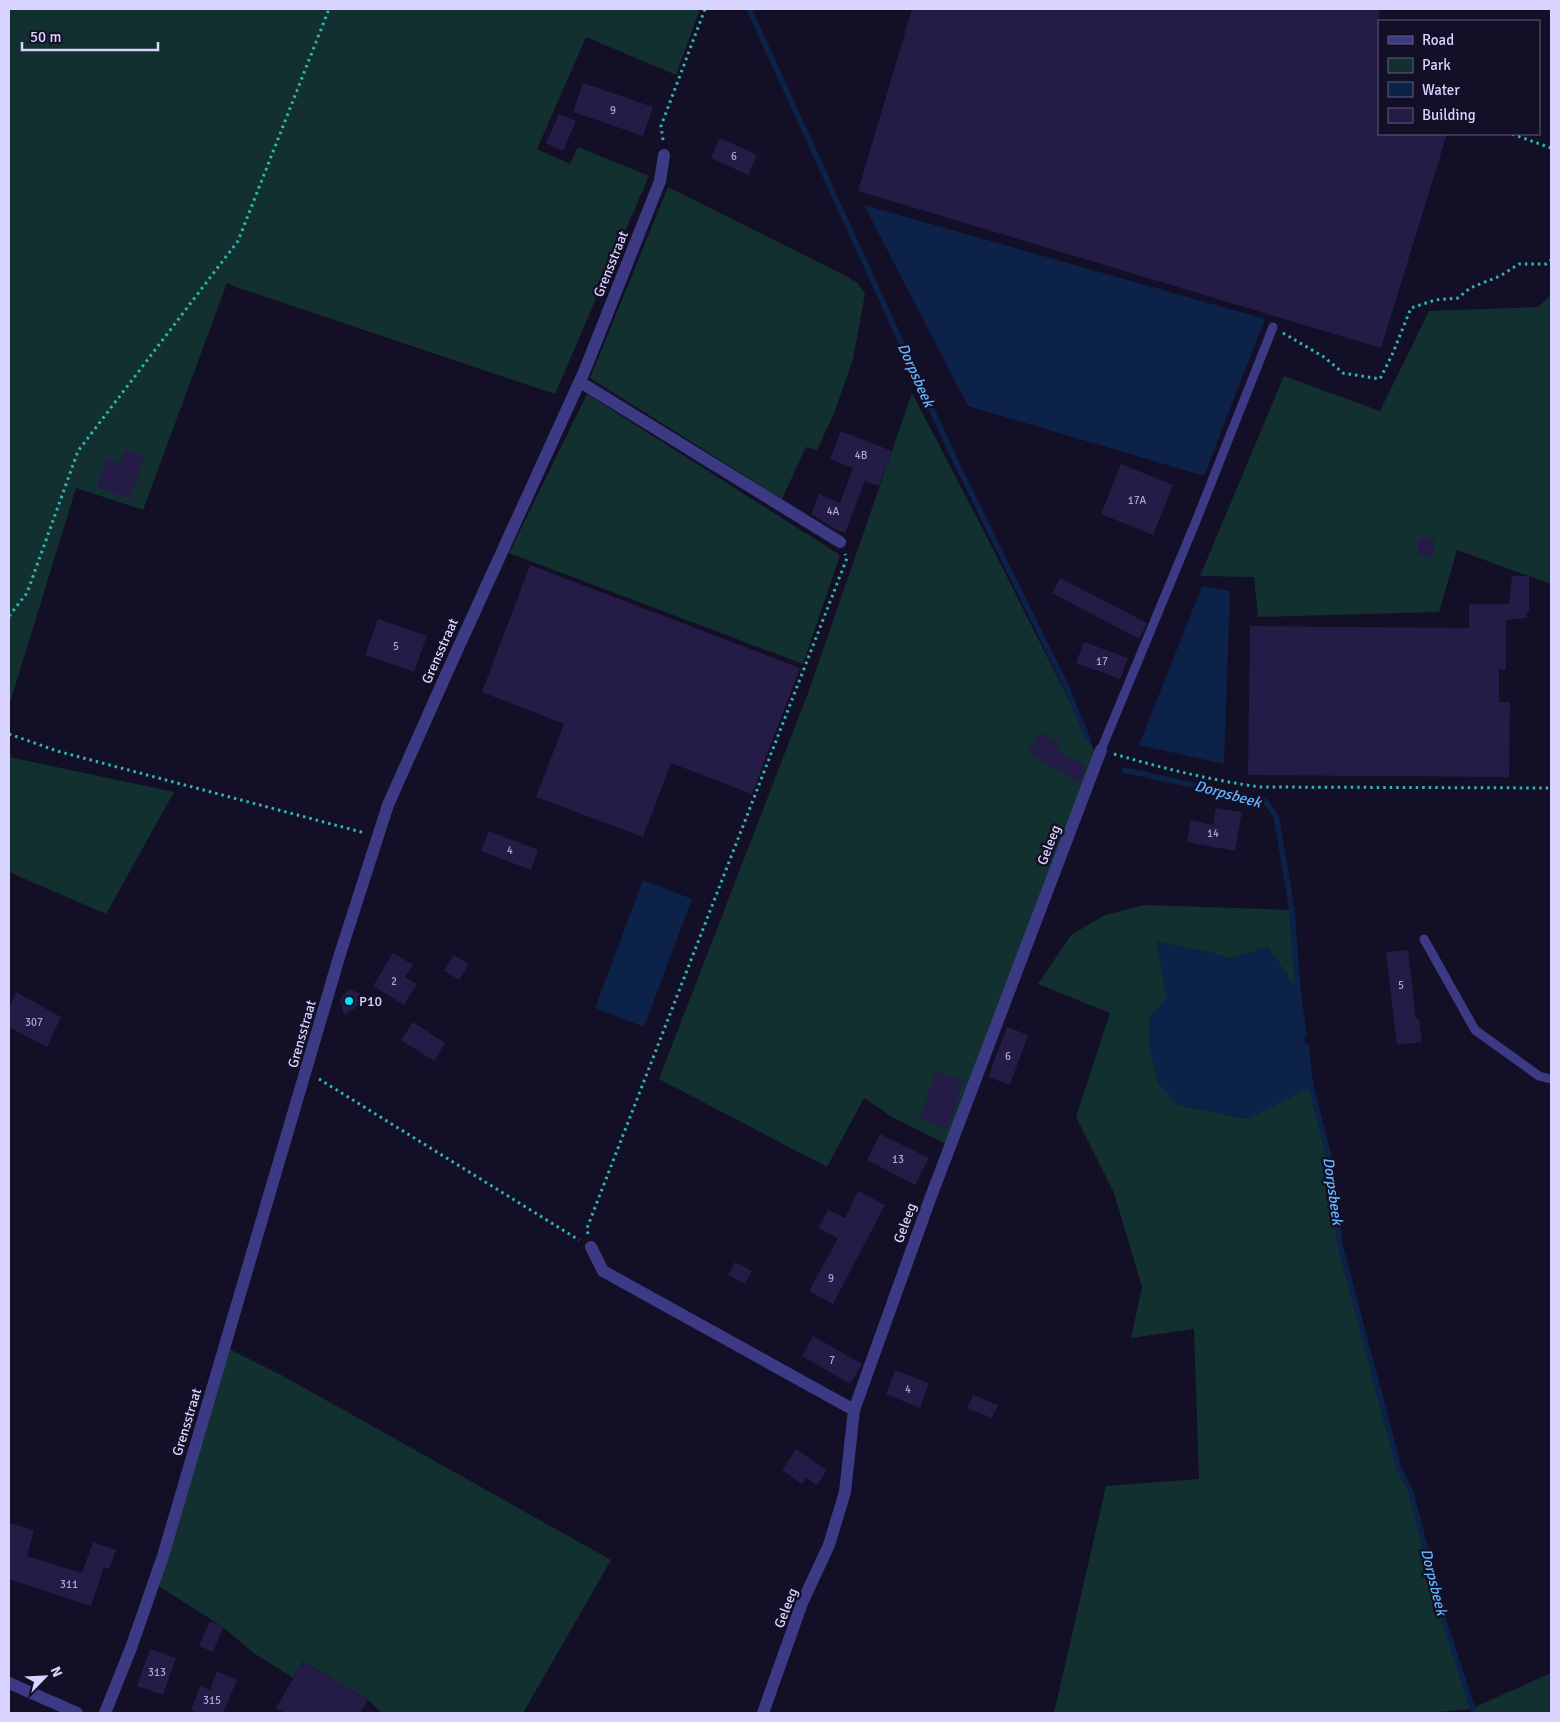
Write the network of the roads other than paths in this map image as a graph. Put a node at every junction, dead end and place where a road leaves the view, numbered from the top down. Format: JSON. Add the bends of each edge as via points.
{"nodes":[{"id":1,"x":664,"y":155,"type":"road end"},
{"id":2,"x":1273,"y":328,"type":"road end"},
{"id":3,"x":580,"y":382,"type":"junction"},
{"id":4,"x":840,"y":542,"type":"road end"},
{"id":5,"x":1101,"y":750,"type":"joint"},
{"id":6,"x":1424,"y":938,"type":"dead end"},
{"id":7,"x":1551,"y":1079,"type":"edge"},
{"id":8,"x":591,"y":1247,"type":"road end"},
{"id":9,"x":854,"y":1410,"type":"junction"},
{"id":10,"x":9,"y":1684,"type":"edge"},
{"id":11,"x":77,"y":1713,"type":"edge"},
{"id":12,"x":105,"y":1713,"type":"edge"},
{"id":13,"x":763,"y":1713,"type":"edge"}],
"edges":[{"from":1,"to":3,"type":"street","name":"Grensstraat","via":[[660,181]]},
{"from":2,"to":5,"type":"lane"},
{"from":3,"to":4,"type":"street"},
{"from":3,"to":12,"type":"street","name":"Grensstraat","via":[[388,805],[340,954],[163,1556]]},
{"from":5,"to":9,"type":"street","name":"Geleeg","via":[[930,1199]]},
{"from":6,"to":7,"type":"lane","via":[[1475,1030],[1539,1076]]},
{"from":8,"to":9,"type":"street","via":[[603,1271]]},
{"from":9,"to":13,"type":"street","name":"Geleeg","via":[[845,1492],[829,1545],[802,1603]]},
{"from":10,"to":11,"type":"street"}]}
